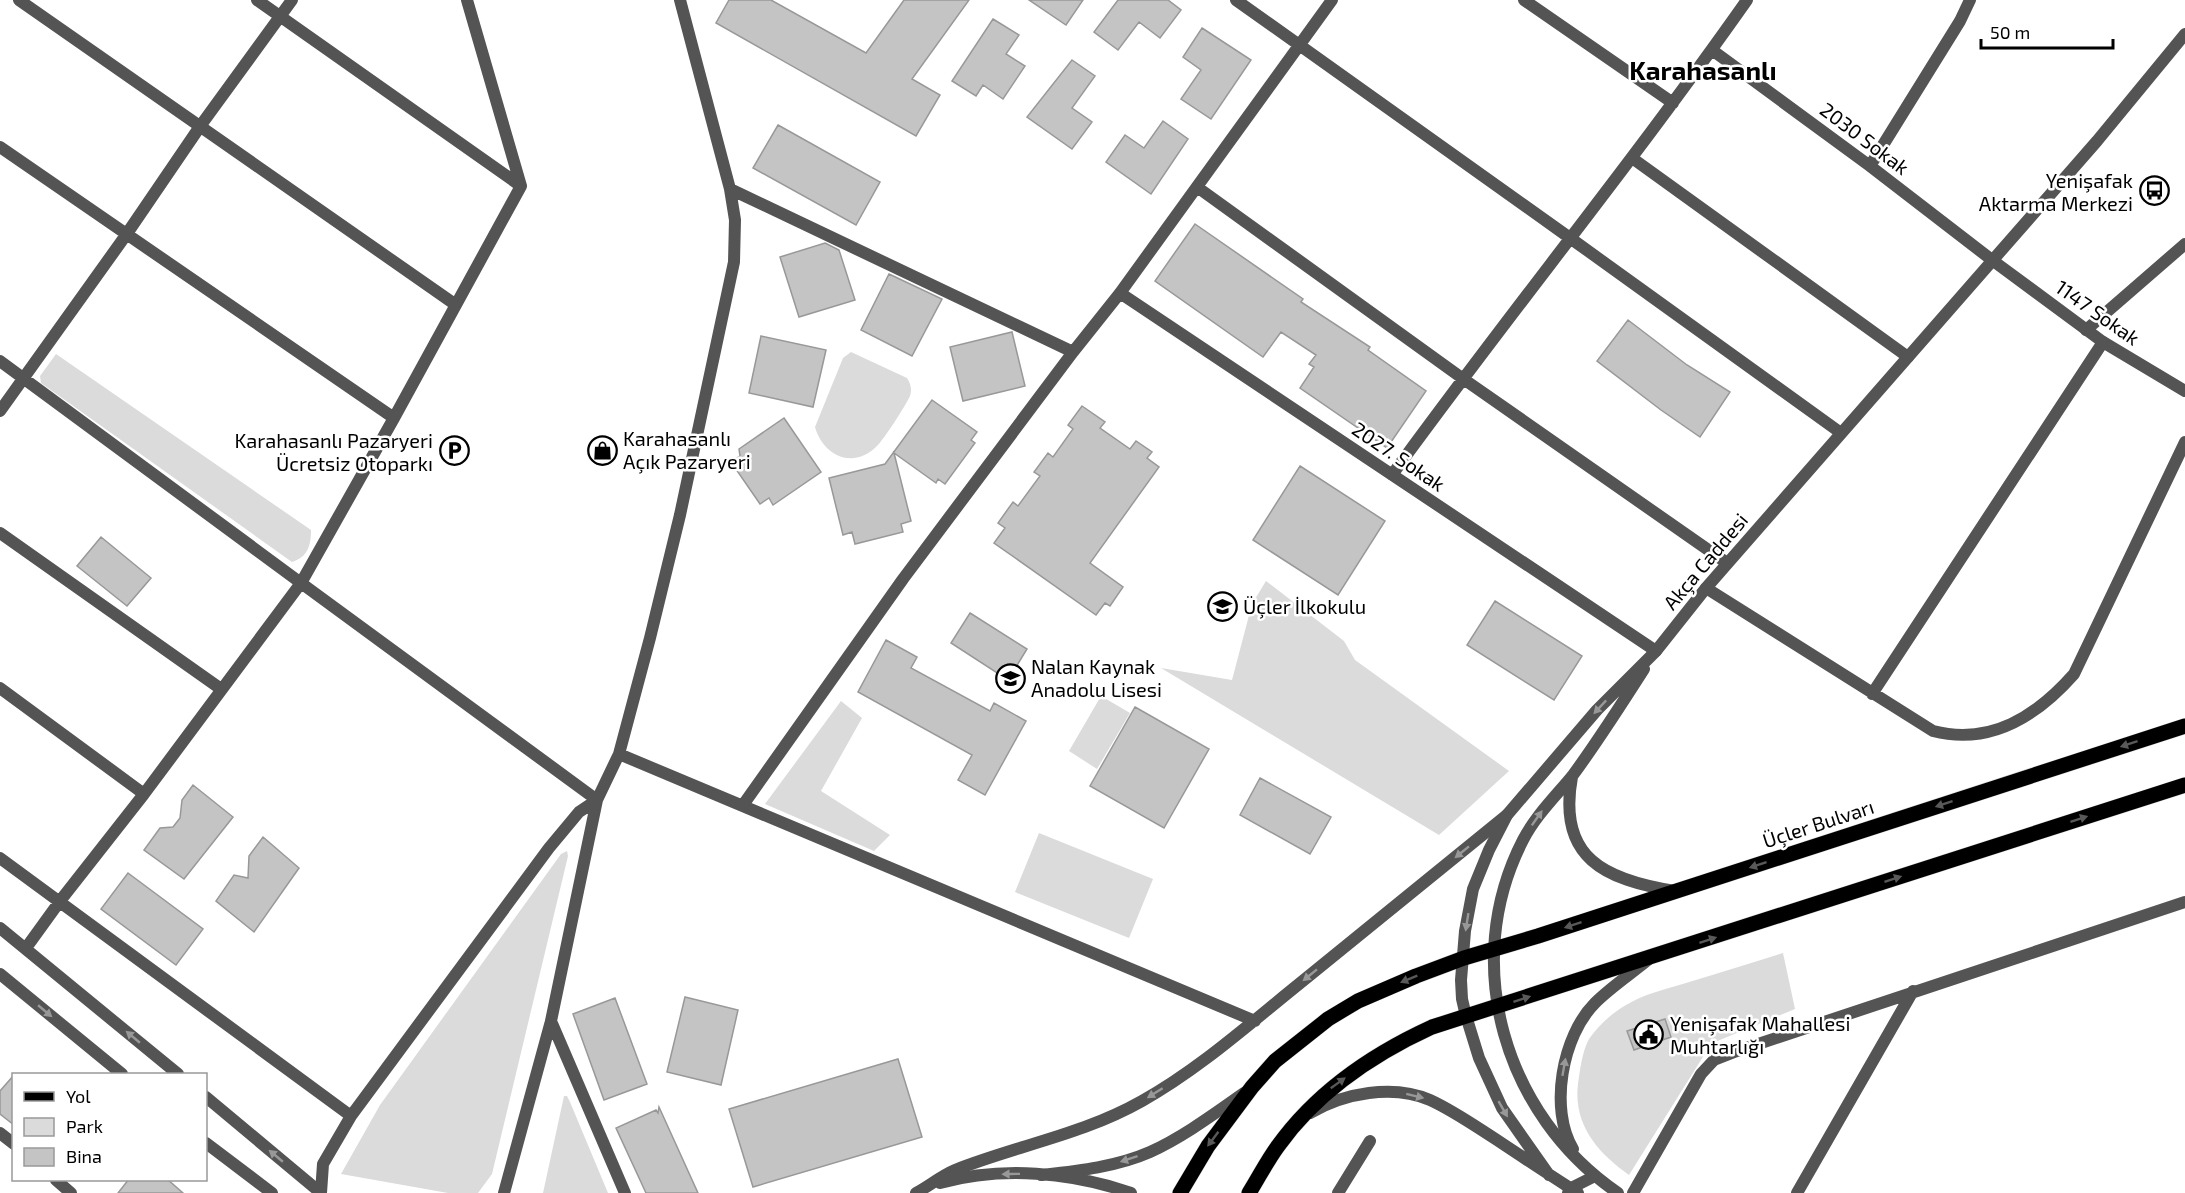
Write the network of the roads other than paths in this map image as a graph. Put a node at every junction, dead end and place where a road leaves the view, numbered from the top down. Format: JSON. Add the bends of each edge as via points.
{"nodes":[{"id":1,"x":19,"y":0,"type":"edge"},
{"id":2,"x":257,"y":0,"type":"edge"},
{"id":3,"x":292,"y":0,"type":"edge"},
{"id":4,"x":467,"y":0,"type":"edge"},
{"id":5,"x":680,"y":0,"type":"edge"},
{"id":6,"x":1236,"y":0,"type":"edge"},
{"id":7,"x":1332,"y":0,"type":"edge"},
{"id":8,"x":1524,"y":0,"type":"edge"},
{"id":9,"x":1747,"y":0,"type":"edge"},
{"id":10,"x":1970,"y":0,"type":"edge"},
{"id":11,"x":280,"y":16,"type":"junction"},
{"id":12,"x":2185,"y":34,"type":"edge"},
{"id":13,"x":1299,"y":45,"type":"junction"},
{"id":14,"x":1712,"y":50,"type":"junction"},
{"id":15,"x":1673,"y":104,"type":"junction"},
{"id":16,"x":201,"y":125,"type":"junction"},
{"id":17,"x":0,"y":147,"type":"edge"},
{"id":18,"x":1632,"y":158,"type":"junction"},
{"id":19,"x":1870,"y":166,"type":"junction"},
{"id":20,"x":521,"y":186,"type":"junction"},
{"id":21,"x":1197,"y":187,"type":"junction"},
{"id":22,"x":730,"y":189,"type":"junction"},
{"id":23,"x":126,"y":235,"type":"junction"},
{"id":24,"x":1571,"y":238,"type":"junction"},
{"id":25,"x":2185,"y":244,"type":"edge"},
{"id":26,"x":1992,"y":260,"type":"junction"},
{"id":27,"x":1120,"y":293,"type":"junction"},
{"id":28,"x":456,"y":305,"type":"junction"},
{"id":29,"x":2086,"y":330,"type":"junction"},
{"id":30,"x":2103,"y":342,"type":"junction"},
{"id":31,"x":1073,"y":352,"type":"junction"},
{"id":32,"x":1908,"y":357,"type":"junction"},
{"id":33,"x":0,"y":361,"type":"edge"},
{"id":34,"x":23,"y":378,"type":"junction"},
{"id":35,"x":1462,"y":378,"type":"junction"},
{"id":36,"x":2185,"y":391,"type":"edge"},
{"id":37,"x":0,"y":411,"type":"edge"},
{"id":38,"x":394,"y":418,"type":"junction"},
{"id":39,"x":1841,"y":434,"type":"junction"},
{"id":40,"x":2185,"y":442,"type":"edge"},
{"id":41,"x":1392,"y":475,"type":"junction"},
{"id":42,"x":0,"y":533,"type":"edge"},
{"id":43,"x":1727,"y":563,"type":"junction"},
{"id":44,"x":301,"y":583,"type":"junction"},
{"id":45,"x":1706,"y":588,"type":"junction"},
{"id":46,"x":1656,"y":651,"type":"junction"},
{"id":47,"x":0,"y":688,"type":"edge"},
{"id":48,"x":221,"y":689,"type":"junction"},
{"id":49,"x":1872,"y":694,"type":"junction"},
{"id":50,"x":2185,"y":726,"type":"edge"},
{"id":51,"x":619,"y":754,"type":"junction"},
{"id":52,"x":1572,"y":775,"type":"junction"},
{"id":53,"x":2185,"y":785,"type":"edge"},
{"id":54,"x":144,"y":794,"type":"junction"},
{"id":55,"x":597,"y":800,"type":"junction"},
{"id":56,"x":743,"y":805,"type":"junction"},
{"id":57,"x":1507,"y":815,"type":"junction"},
{"id":58,"x":0,"y":858,"type":"edge"},
{"id":59,"x":1676,"y":891,"type":"junction"},
{"id":60,"x":60,"y":901,"type":"junction"},
{"id":61,"x":2185,"y":902,"type":"edge"},
{"id":62,"x":0,"y":928,"type":"edge"},
{"id":63,"x":26,"y":948,"type":"junction"},
{"id":64,"x":1494,"y":949,"type":"junction"},
{"id":65,"x":1464,"y":958,"type":"junction"},
{"id":66,"x":1650,"y":958,"type":"junction"},
{"id":67,"x":0,"y":974,"type":"edge"},
{"id":68,"x":1913,"y":991,"type":"junction"},
{"id":69,"x":1496,"y":1007,"type":"junction"},
{"id":70,"x":1466,"y":1016,"type":"junction"},
{"id":71,"x":551,"y":1021,"type":"junction"},
{"id":72,"x":1255,"y":1021,"type":"junction"},
{"id":73,"x":121,"y":1073,"type":"edge"},
{"id":74,"x":177,"y":1073,"type":"edge"},
{"id":75,"x":1252,"y":1087,"type":"junction"},
{"id":76,"x":207,"y":1098,"type":"edge"},
{"id":77,"x":351,"y":1116,"type":"junction"},
{"id":78,"x":1299,"y":1119,"type":"junction"},
{"id":79,"x":0,"y":1133,"type":"edge"},
{"id":80,"x":1370,"y":1141,"type":"dead end"},
{"id":81,"x":12,"y":1142,"type":"edge"},
{"id":82,"x":207,"y":1144,"type":"edge"},
{"id":83,"x":1581,"y":1163,"type":"junction"},
{"id":84,"x":1041,"y":1175,"type":"junction"},
{"id":85,"x":1549,"y":1175,"type":"junction"},
{"id":86,"x":1595,"y":1176,"type":"junction"},
{"id":87,"x":928,"y":1186,"type":"junction"},
{"id":88,"x":1572,"y":1191,"type":"edge"},
{"id":89,"x":272,"y":1193,"type":"edge"},
{"id":90,"x":321,"y":1193,"type":"edge"},
{"id":91,"x":504,"y":1193,"type":"edge"},
{"id":92,"x":625,"y":1193,"type":"edge"},
{"id":93,"x":916,"y":1193,"type":"edge"},
{"id":94,"x":1131,"y":1193,"type":"edge"},
{"id":95,"x":1180,"y":1193,"type":"edge"},
{"id":96,"x":1250,"y":1193,"type":"edge"},
{"id":97,"x":1338,"y":1193,"type":"edge"},
{"id":98,"x":1618,"y":1193,"type":"edge"},
{"id":99,"x":1633,"y":1193,"type":"edge"},
{"id":100,"x":1797,"y":1193,"type":"edge"}],
"edges":[{"from":1,"to":16,"type":"street"},
{"from":2,"to":11,"type":"street"},
{"from":3,"to":11,"type":"street"},
{"from":4,"to":20,"type":"street"},
{"from":5,"to":22,"type":"street"},
{"from":6,"to":13,"type":"street"},
{"from":7,"to":13,"type":"street"},
{"from":8,"to":15,"type":"street"},
{"from":9,"to":14,"type":"street"},
{"from":10,"to":19,"type":"street"},
{"from":11,"to":16,"type":"street"},
{"from":11,"to":20,"type":"street"},
{"from":12,"to":26,"type":"street","name":"Akça Caddesi"},
{"from":13,"to":21,"type":"street"},
{"from":13,"to":24,"type":"street"},
{"from":14,"to":15,"type":"street"},
{"from":14,"to":19,"type":"street","name":"2030 Sokak"},
{"from":15,"to":18,"type":"street"},
{"from":16,"to":23,"type":"street"},
{"from":16,"to":28,"type":"street"},
{"from":17,"to":23,"type":"street"},
{"from":18,"to":24,"type":"street"},
{"from":18,"to":32,"type":"street"},
{"from":19,"to":26,"type":"street","name":"2030 Sokak"},
{"from":20,"to":28,"type":"street"},
{"from":21,"to":27,"type":"street"},
{"from":21,"to":35,"type":"street"},
{"from":22,"to":31,"type":"street"},
{"from":22,"to":51,"type":"street","via":[[735,220],[734,262],[680,515]]},
{"from":23,"to":34,"type":"street"},
{"from":23,"to":38,"type":"street"},
{"from":24,"to":35,"type":"street"},
{"from":24,"to":39,"type":"street"},
{"from":25,"to":29,"type":"street"},
{"from":26,"to":29,"type":"street","name":"1147 Sokak"},
{"from":26,"to":32,"type":"street","name":"Akça Caddesi"},
{"from":27,"to":31,"type":"street"},
{"from":27,"to":41,"type":"street","name":"2027. Sokak"},
{"from":28,"to":38,"type":"street"},
{"from":29,"to":30,"type":"street","name":"1147 Sokak"},
{"from":30,"to":36,"type":"street","name":"1147 Sokak"},
{"from":30,"to":49,"type":"street"},
{"from":31,"to":56,"type":"street","via":[[903,579]]},
{"from":32,"to":39,"type":"street","name":"Akça Caddesi"},
{"from":33,"to":34,"type":"street"},
{"from":34,"to":37,"type":"street"},
{"from":34,"to":44,"type":"street"},
{"from":35,"to":41,"type":"street"},
{"from":35,"to":43,"type":"street"},
{"from":38,"to":44,"type":"street"},
{"from":39,"to":43,"type":"street","name":"Akça Caddesi"},
{"from":40,"to":49,"type":"street","via":[[2074,674],[2036,711],[2000,730],[1948,735],[1933,731]]},
{"from":41,"to":46,"type":"street","name":"2027. Sokak"},
{"from":42,"to":48,"type":"street"},
{"from":43,"to":45,"type":"street","name":"Akça Caddesi"},
{"from":44,"to":48,"type":"street"},
{"from":44,"to":55,"type":"street"},
{"from":45,"to":46,"type":"street","name":"Akça Caddesi"},
{"from":45,"to":49,"type":"street"},
{"from":46,"to":52,"type":"street"},
{"from":46,"to":57,"type":"street","name":"Akça Caddesi","one_way":true,"via":[[1597,710]]},
{"from":47,"to":54,"type":"street"},
{"from":48,"to":54,"type":"street"},
{"from":50,"to":59,"type":"main road","name":"Üçler Bulvarı","one_way":true},
{"from":51,"to":55,"type":"street"},
{"from":51,"to":56,"type":"street"},
{"from":52,"to":59,"type":"street","via":[[1568,797],[1572,827],[1589,859],[1613,875],[1651,888]]},
{"from":64,"to":52,"type":"street","one_way":true,"via":[[1504,891],[1515,856],[1538,816]]},
{"from":66,"to":53,"type":"main road","one_way":true},
{"from":54,"to":60,"type":"street"},
{"from":55,"to":71,"type":"street"},
{"from":55,"to":77,"type":"street","via":[[579,812],[549,848]]},
{"from":56,"to":72,"type":"street"},
{"from":57,"to":65,"type":"street","name":"Akça Caddesi","one_way":true,"via":[[1473,889]]},
{"from":57,"to":72,"type":"street","one_way":true},
{"from":58,"to":60,"type":"street"},
{"from":59,"to":64,"type":"main road","name":"Üçler Bulvarı","one_way":true},
{"from":60,"to":63,"type":"street"},
{"from":60,"to":77,"type":"street"},
{"from":61,"to":68,"type":"street"},
{"from":62,"to":63,"type":"street"},
{"from":74,"to":63,"type":"street","one_way":true},
{"from":64,"to":65,"type":"main road","name":"Üçler Bulvarı"},
{"from":64,"to":69,"type":"street"},
{"from":65,"to":70,"type":"street","name":"Akça Caddesi","via":[[1461,980]]},
{"from":65,"to":75,"type":"main road","name":"Üçler Bulvarı","one_way":true,"via":[[1358,1001],[1328,1019],[1275,1061]]},
{"from":69,"to":66,"type":"main road","one_way":true},
{"from":83,"to":66,"type":"street","one_way":true,"via":[[1568,1140],[1562,1116],[1564,1060],[1594,1005]]},
{"from":67,"to":73,"type":"street","one_way":true},
{"from":68,"to":99,"type":"street","via":[[1714,1060],[1701,1074]]},
{"from":68,"to":100,"type":"street"},
{"from":69,"to":70,"type":"main road"},
{"from":69,"to":83,"type":"street","via":[[1522,1081],[1550,1128]]},
{"from":78,"to":70,"type":"main road","one_way":true,"via":[[1324,1094],[1387,1051]]},
{"from":70,"to":85,"type":"street","name":"Akça Caddesi","one_way":true,"via":[[1479,1058],[1502,1108]]},
{"from":71,"to":91,"type":"street"},
{"from":71,"to":92,"type":"street"},
{"from":72,"to":87,"type":"street","one_way":true,"via":[[1183,1076],[1123,1111],[1062,1136],[952,1171]]},
{"from":75,"to":84,"type":"street","one_way":true,"via":[[1150,1152],[1120,1162]]},
{"from":75,"to":95,"type":"main road","name":"Üçler Bulvarı","one_way":true,"via":[[1208,1146]]},
{"from":90,"to":76,"type":"street","one_way":true},
{"from":77,"to":90,"type":"street","via":[[323,1164]]},
{"from":78,"to":85,"type":"street","one_way":true,"via":[[1321,1107],[1365,1094],[1408,1094],[1449,1110]]},
{"from":78,"to":96,"type":"main road"},
{"from":79,"to":81,"type":"street"},
{"from":80,"to":97,"type":"street"},
{"from":82,"to":89,"type":"street"},
{"from":83,"to":86,"type":"street"},
{"from":84,"to":87,"type":"street","one_way":true,"via":[[981,1175]]},
{"from":84,"to":94,"type":"street"},
{"from":85,"to":88,"type":"street"},
{"from":86,"to":88,"type":"street"},
{"from":86,"to":98,"type":"street"},
{"from":87,"to":93,"type":"street"}]}
